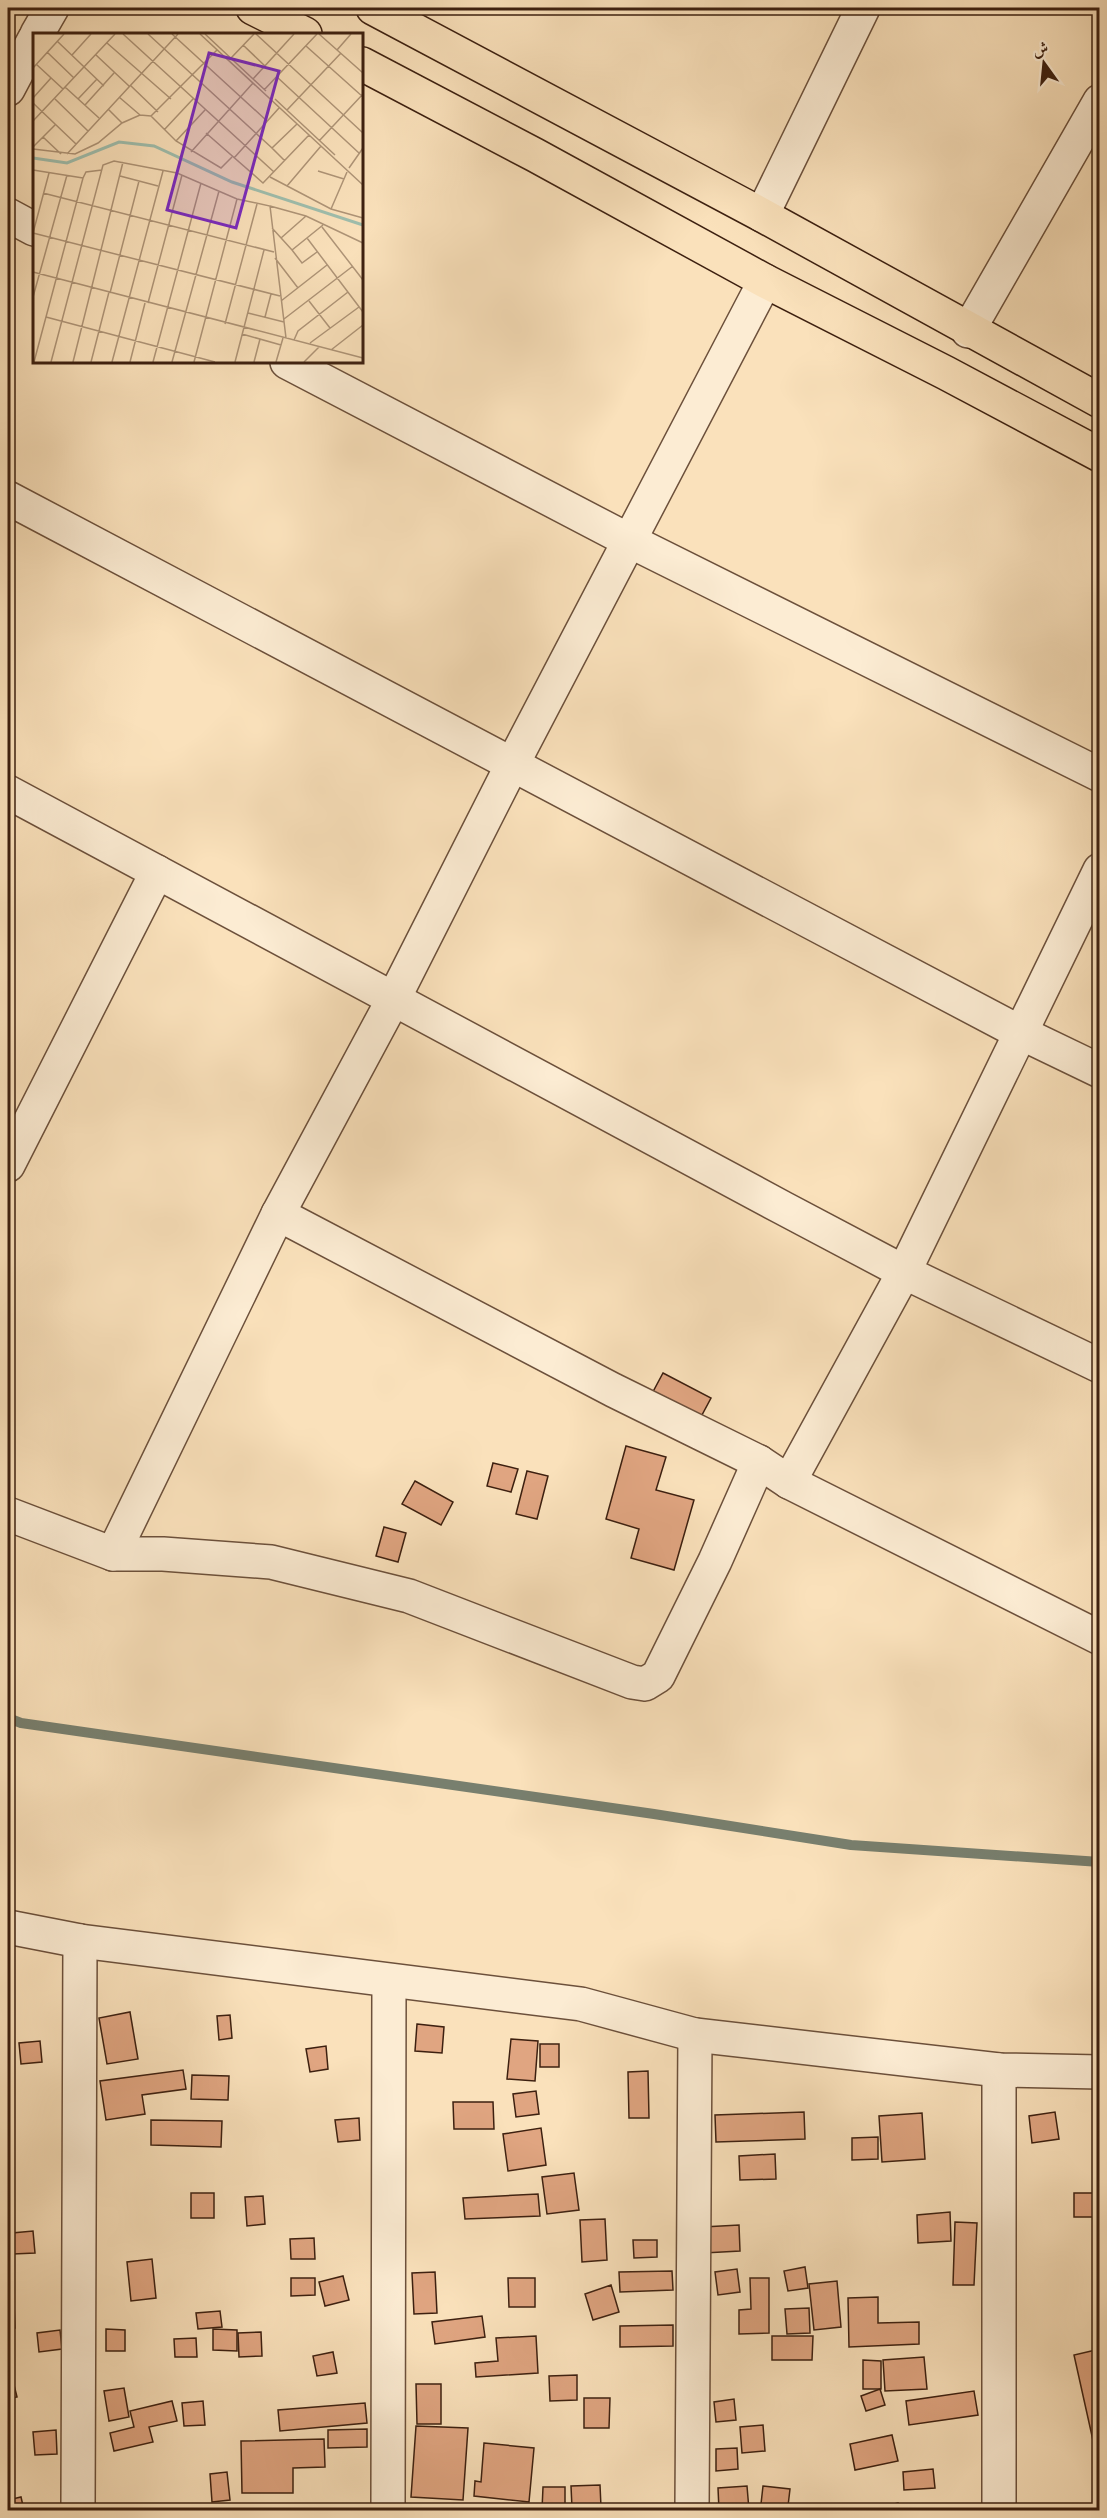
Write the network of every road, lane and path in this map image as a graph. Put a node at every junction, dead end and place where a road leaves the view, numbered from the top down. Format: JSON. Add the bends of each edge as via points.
{"nodes":[{"id":1,"x":52,"y":8,"type":"edge"},
{"id":2,"x":253,"y":8,"type":"edge"},
{"id":3,"x":373,"y":8,"type":"edge"},
{"id":4,"x":864,"y":8,"type":"edge"},
{"id":5,"x":39,"y":33,"type":"edge"},
{"id":6,"x":303,"y":33,"type":"edge"},
{"id":7,"x":33,"y":42,"type":"edge"},
{"id":8,"x":363,"y":65,"type":"edge"},
{"id":9,"x":8,"y":88,"type":"edge"},
{"id":10,"x":1100,"y":102,"type":"edge"},
{"id":11,"x":8,"y":215,"type":"edge"},
{"id":12,"x":762,"y":215,"type":"junction"},
{"id":13,"x":33,"y":228,"type":"edge"},
{"id":14,"x":765,"y":281,"type":"junction"},
{"id":15,"x":968,"y":331,"type":"junction"},
{"id":16,"x":290,"y":363,"type":"edge"},
{"id":17,"x":1100,"y":401,"type":"edge"},
{"id":18,"x":1100,"y":455,"type":"edge"},
{"id":19,"x":8,"y":498,"type":"edge"},
{"id":20,"x":628,"y":540,"type":"junction"},
{"id":21,"x":512,"y":765,"type":"junction"},
{"id":22,"x":1100,"y":775,"type":"edge"},
{"id":23,"x":8,"y":792,"type":"edge"},
{"id":24,"x":1100,"y":870,"type":"edge"},
{"id":25,"x":157,"y":872,"type":"junction"},
{"id":26,"x":394,"y":998,"type":"junction"},
{"id":27,"x":1019,"y":1032,"type":"junction"},
{"id":28,"x":1100,"y":1071,"type":"edge"},
{"id":29,"x":8,"y":1165,"type":"edge"},
{"id":30,"x":278,"y":1214,"type":"junction"},
{"id":31,"x":904,"y":1272,"type":"junction"},
{"id":32,"x":1100,"y":1366,"type":"edge"},
{"id":33,"x":759,"y":1462,"type":"junction"},
{"id":34,"x":789,"y":1482,"type":"junction"},
{"id":35,"x":8,"y":1514,"type":"edge"},
{"id":36,"x":113,"y":1554,"type":"junction"},
{"id":37,"x":1100,"y":1638,"type":"edge"},
{"id":38,"x":8,"y":1927,"type":"edge"},
{"id":39,"x":80,"y":1941,"type":"junction"},
{"id":40,"x":389,"y":1981,"type":"junction"},
{"id":41,"x":695,"y":2035,"type":"junction"},
{"id":42,"x":999,"y":2070,"type":"junction"},
{"id":43,"x":1100,"y":2072,"type":"edge"},
{"id":44,"x":78,"y":2511,"type":"edge"},
{"id":45,"x":388,"y":2511,"type":"edge"},
{"id":46,"x":692,"y":2511,"type":"edge"},
{"id":47,"x":999,"y":2511,"type":"edge"}],
"edges":[{"from":1,"to":5,"type":"street"},
{"from":2,"to":6,"type":"main road"},
{"from":3,"to":12,"type":"main road"},
{"from":4,"to":12,"type":"street"},
{"from":7,"to":9,"type":"street"},
{"from":8,"to":14,"type":"main road"},
{"from":10,"to":15,"type":"street"},
{"from":11,"to":13,"type":"street"},
{"from":12,"to":15,"type":"main road"},
{"from":14,"to":18,"type":"main road"},
{"from":14,"to":20,"type":"street"},
{"from":15,"to":17,"type":"main road"},
{"from":16,"to":20,"type":"street"},
{"from":19,"to":21,"type":"street"},
{"from":20,"to":21,"type":"street"},
{"from":20,"to":22,"type":"street"},
{"from":21,"to":26,"type":"street"},
{"from":21,"to":27,"type":"street"},
{"from":23,"to":25,"type":"street"},
{"from":24,"to":27,"type":"street"},
{"from":25,"to":26,"type":"street"},
{"from":25,"to":29,"type":"street"},
{"from":26,"to":30,"type":"street"},
{"from":26,"to":31,"type":"street"},
{"from":27,"to":28,"type":"street"},
{"from":27,"to":31,"type":"street"},
{"from":30,"to":33,"type":"street"},
{"from":30,"to":36,"type":"street"},
{"from":31,"to":32,"type":"street"},
{"from":31,"to":34,"type":"street"},
{"from":33,"to":34,"type":"street"},
{"from":33,"to":36,"type":"street","via":[[658,1676],[645,1684],[409,1596],[363,1584],[271,1562]]},
{"from":34,"to":37,"type":"street"},
{"from":35,"to":36,"type":"street"},
{"from":38,"to":39,"type":"street"},
{"from":39,"to":40,"type":"street"},
{"from":39,"to":44,"type":"street"},
{"from":40,"to":41,"type":"street","via":[[581,2004]]},
{"from":40,"to":45,"type":"street"},
{"from":41,"to":42,"type":"street"},
{"from":41,"to":46,"type":"street"},
{"from":42,"to":43,"type":"street"},
{"from":42,"to":47,"type":"street"}]}
